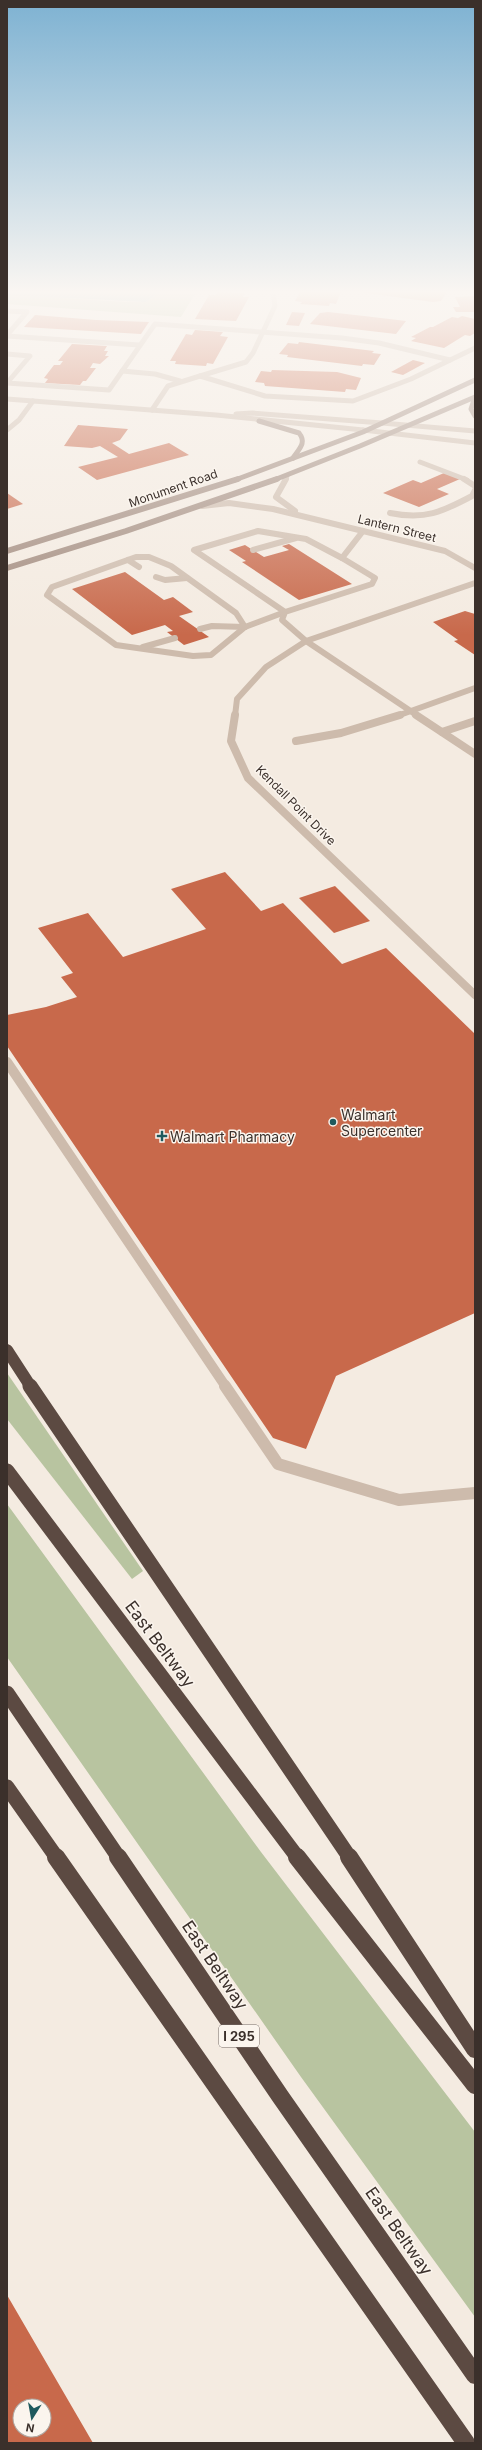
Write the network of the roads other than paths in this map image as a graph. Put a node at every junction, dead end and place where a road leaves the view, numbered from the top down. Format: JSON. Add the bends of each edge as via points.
{"nodes":[{"id":1,"x":29,"y":406,"type":"edge"},
{"id":2,"x":104,"y":406,"type":"edge"},
{"id":3,"x":154,"y":406,"type":"edge"},
{"id":4,"x":418,"y":406,"type":"edge"},
{"id":5,"x":454,"y":406,"type":"edge"},
{"id":6,"x":472,"y":406,"type":"edge"},
{"id":7,"x":152,"y":410,"type":"junction"},
{"id":8,"x":216,"y":415,"type":"junction"},
{"id":9,"x":475,"y":416,"type":"edge"},
{"id":10,"x":259,"y":421,"type":"junction"},
{"id":11,"x":382,"y":423,"type":"junction"},
{"id":12,"x":411,"y":425,"type":"junction"},
{"id":13,"x":7,"y":430,"type":"edge"},
{"id":14,"x":363,"y":430,"type":"junction"},
{"id":15,"x":475,"y":431,"type":"edge"},
{"id":16,"x":392,"y":434,"type":"junction"},
{"id":17,"x":475,"y":443,"type":"edge"},
{"id":18,"x":293,"y":458,"type":"junction"},
{"id":19,"x":420,"y":462,"type":"dead end"},
{"id":20,"x":287,"y":476,"type":"junction"},
{"id":21,"x":475,"y":486,"type":"edge"},
{"id":22,"x":475,"y":490,"type":"edge"},
{"id":23,"x":202,"y":506,"type":"junction"},
{"id":24,"x":390,"y":513,"type":"dead end"},
{"id":25,"x":311,"y":519,"type":"junction"},
{"id":26,"x":363,"y":531,"type":"junction"},
{"id":27,"x":298,"y":537,"type":"junction"},
{"id":28,"x":253,"y":550,"type":"dead end"},
{"id":29,"x":7,"y":551,"type":"edge"},
{"id":30,"x":342,"y":558,"type":"junction"},
{"id":31,"x":128,"y":560,"type":"junction"},
{"id":32,"x":139,"y":567,"type":"dead end"},
{"id":33,"x":7,"y":568,"type":"edge"},
{"id":34,"x":475,"y":568,"type":"edge"},
{"id":35,"x":156,"y":577,"type":"dead end"},
{"id":36,"x":187,"y":578,"type":"junction"},
{"id":37,"x":475,"y":583,"type":"edge"},
{"id":38,"x":285,"y":612,"type":"junction"},
{"id":39,"x":245,"y":627,"type":"junction"},
{"id":40,"x":200,"y":629,"type":"dead end"},
{"id":41,"x":175,"y":638,"type":"dead end"},
{"id":42,"x":306,"y":640,"type":"junction"},
{"id":43,"x":140,"y":648,"type":"junction"},
{"id":44,"x":475,"y":688,"type":"edge"},
{"id":45,"x":411,"y":711,"type":"junction"},
{"id":46,"x":475,"y":721,"type":"edge"},
{"id":47,"x":442,"y":732,"type":"junction"},
{"id":48,"x":296,"y":741,"type":"dead end"},
{"id":49,"x":475,"y":754,"type":"edge"},
{"id":50,"x":475,"y":995,"type":"edge"},
{"id":51,"x":7,"y":1062,"type":"edge"},
{"id":52,"x":7,"y":1350,"type":"edge"},
{"id":53,"x":7,"y":1471,"type":"edge"},
{"id":54,"x":475,"y":1493,"type":"edge"},
{"id":55,"x":7,"y":1693,"type":"edge"},
{"id":56,"x":7,"y":1787,"type":"edge"},
{"id":57,"x":475,"y":2049,"type":"edge"},
{"id":58,"x":475,"y":2085,"type":"edge"},
{"id":59,"x":475,"y":2375,"type":"edge"},
{"id":60,"x":466,"y":2443,"type":"edge"}],
"edges":[{"from":1,"to":13,"type":"street"},
{"from":2,"to":7,"type":"street"},
{"from":3,"to":7,"type":"street"},
{"from":4,"to":11,"type":"main road","name":"Monument Road"},
{"from":5,"to":12,"type":"main road","name":"Monument Road"},
{"from":6,"to":9,"type":"main road"},
{"from":7,"to":8,"type":"street"},
{"from":8,"to":10,"type":"street"},
{"from":8,"to":11,"type":"street","via":[[252,413]]},
{"from":10,"to":14,"type":"street"},
{"from":10,"to":18,"type":"main road","via":[[300,433],[303,444]]},
{"from":11,"to":12,"type":"street"},
{"from":11,"to":14,"type":"main road","name":"Monument Road"},
{"from":12,"to":15,"type":"street"},
{"from":12,"to":16,"type":"main road","name":"Monument Road"},
{"from":14,"to":16,"type":"street"},
{"from":14,"to":18,"type":"main road","name":"Monument Road"},
{"from":16,"to":17,"type":"street"},
{"from":16,"to":20,"type":"main road","name":"Monument Road"},
{"from":18,"to":29,"type":"main road","name":"Monument Road","via":[[138,512]]},
{"from":19,"to":21,"type":"street","via":[[468,480]]},
{"from":20,"to":23,"type":"main road","name":"Monument Road"},
{"from":20,"to":25,"type":"street","via":[[276,496],[280,502]]},
{"from":22,"to":24,"type":"street","via":[[472,496],[436,514],[424,517]]},
{"from":23,"to":25,"type":"street","name":"Lantern Street","via":[[251,505]]},
{"from":23,"to":33,"type":"main road","name":"Monument Road"},
{"from":25,"to":26,"type":"street","name":"Lantern Street"},
{"from":26,"to":30,"type":"street"},
{"from":26,"to":34,"type":"street","name":"Lantern Street","via":[[445,551]]},
{"from":27,"to":28,"type":"street"},
{"from":27,"to":30,"type":"street"},
{"from":27,"to":38,"type":"street","via":[[258,531],[194,550]]},
{"from":30,"to":38,"type":"street","via":[[375,578],[372,584]]},
{"from":31,"to":32,"type":"street"},
{"from":31,"to":36,"type":"street","via":[[149,557],[171,566]]},
{"from":31,"to":43,"type":"street","via":[[52,587],[46,595],[116,645]]},
{"from":35,"to":36,"type":"street","via":[[165,580]]},
{"from":36,"to":39,"type":"street","via":[[236,613]]},
{"from":37,"to":42,"type":"street","name":"Kendall Point Drive"},
{"from":38,"to":39,"type":"street"},
{"from":38,"to":42,"type":"street","via":[[282,620]]},
{"from":39,"to":40,"type":"street","via":[[212,626]]},
{"from":39,"to":43,"type":"street","via":[[211,654],[193,656]]},
{"from":41,"to":43,"type":"street"},
{"from":42,"to":45,"type":"street"},
{"from":42,"to":50,"type":"street","name":"Kendall Point Drive","via":[[266,666],[237,699],[231,741],[248,778]]},
{"from":44,"to":45,"type":"street"},
{"from":45,"to":47,"type":"street"},
{"from":45,"to":48,"type":"street","via":[[312,739]]},
{"from":46,"to":47,"type":"street"},
{"from":47,"to":49,"type":"street"},
{"from":51,"to":54,"type":"street","via":[[278,1464],[399,1500]]},
{"from":52,"to":57,"type":"highway","via":[[51,1419],[303,1786]]},
{"from":53,"to":58,"type":"highway","name":"East Beltway","via":[[269,1821]]},
{"from":55,"to":59,"type":"highway","name":"East Beltway","number":"I 295","via":[[280,2096]]},
{"from":56,"to":60,"type":"highway"}]}
